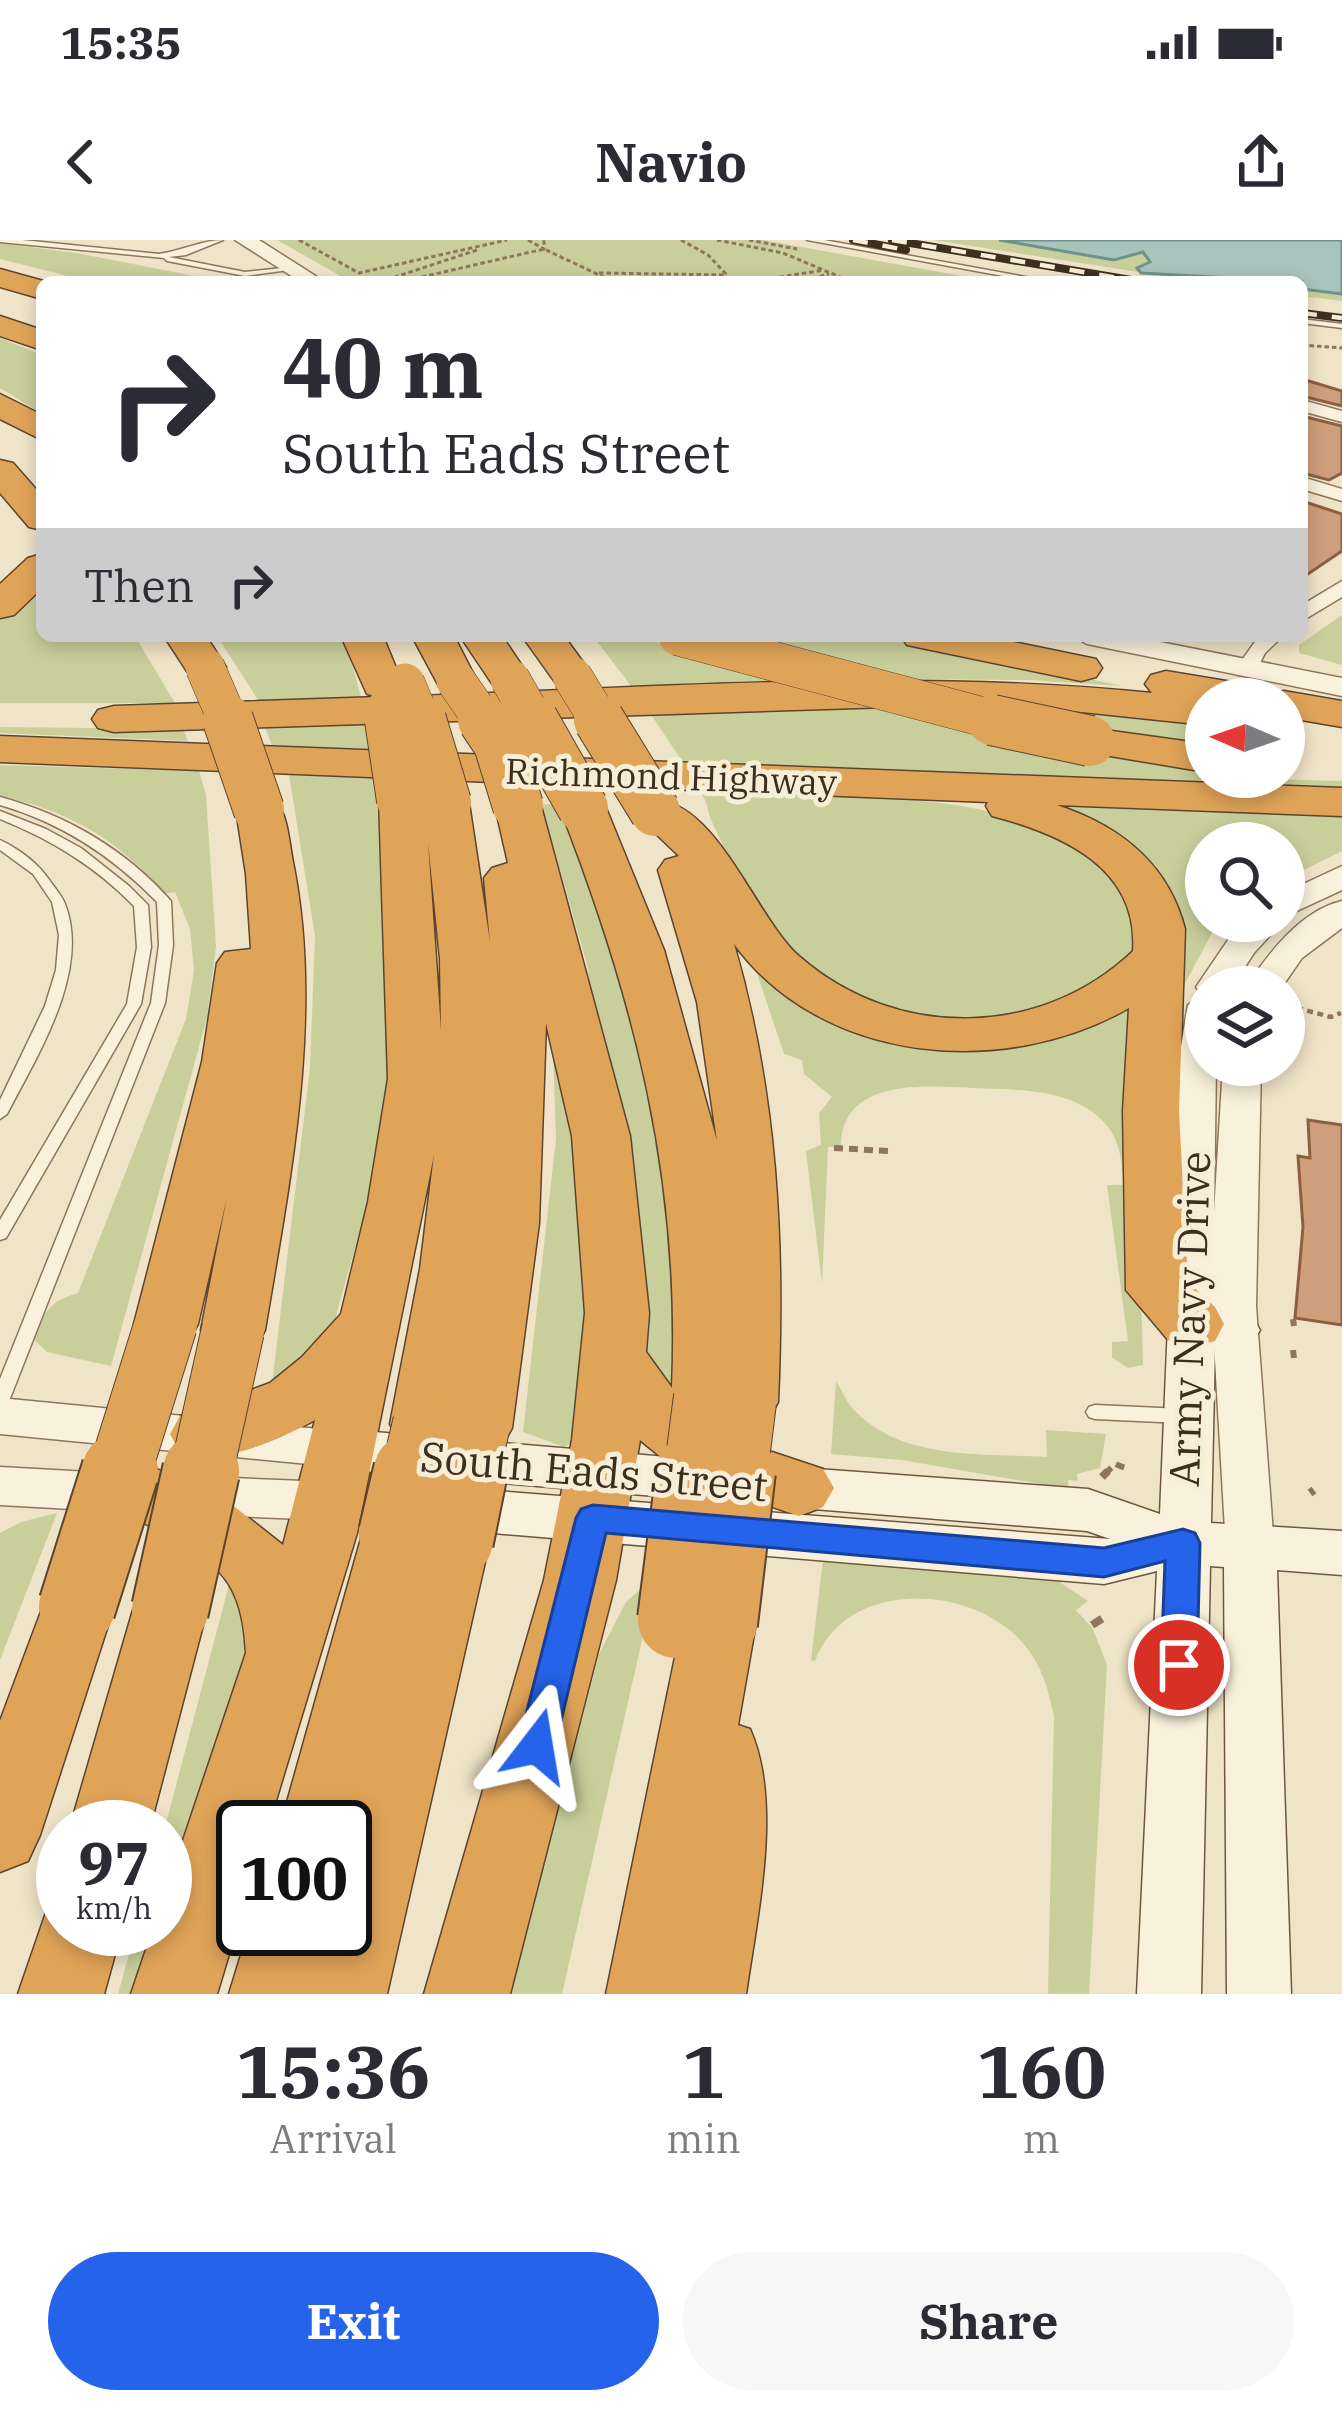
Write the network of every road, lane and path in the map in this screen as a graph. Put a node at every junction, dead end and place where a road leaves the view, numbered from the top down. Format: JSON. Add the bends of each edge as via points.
{"nodes":[{"id":1,"x":0,"y":240,"type":"edge"},
{"id":2,"x":219,"y":240,"type":"edge"},
{"id":3,"x":245,"y":240,"type":"edge"},
{"id":4,"x":299,"y":240,"type":"edge"},
{"id":5,"x":507,"y":240,"type":"edge"},
{"id":6,"x":528,"y":240,"type":"edge"},
{"id":7,"x":544,"y":240,"type":"edge"},
{"id":8,"x":681,"y":240,"type":"edge"},
{"id":9,"x":717,"y":240,"type":"edge"},
{"id":10,"x":812,"y":240,"type":"edge"},
{"id":11,"x":493,"y":243,"type":"junction"},
{"id":12,"x":544,"y":249,"type":"junction"},
{"id":13,"x":159,"y":256,"type":"junction"},
{"id":14,"x":292,"y":269,"type":"junction"},
{"id":15,"x":824,"y":270,"type":"junction"},
{"id":16,"x":599,"y":273,"type":"junction"},
{"id":17,"x":832,"y":273,"type":"junction"},
{"id":18,"x":304,"y":276,"type":"edge"},
{"id":19,"x":397,"y":276,"type":"edge"},
{"id":20,"x":426,"y":276,"type":"edge"},
{"id":21,"x":604,"y":276,"type":"edge"},
{"id":22,"x":787,"y":276,"type":"edge"},
{"id":23,"x":821,"y":276,"type":"edge"},
{"id":24,"x":839,"y":276,"type":"edge"},
{"id":25,"x":1014,"y":276,"type":"edge"},
{"id":26,"x":0,"y":278,"type":"edge"},
{"id":27,"x":36,"y":288,"type":"edge"},
{"id":28,"x":0,"y":307,"type":"edge"},
{"id":29,"x":36,"y":319,"type":"edge"},
{"id":30,"x":1308,"y":322,"type":"edge"},
{"id":31,"x":0,"y":325,"type":"edge"},
{"id":32,"x":1342,"y":326,"type":"edge"},
{"id":33,"x":36,"y":339,"type":"edge"},
{"id":34,"x":1308,"y":346,"type":"edge"},
{"id":35,"x":1342,"y":349,"type":"edge"},
{"id":36,"x":0,"y":404,"type":"edge"},
{"id":37,"x":1308,"y":408,"type":"edge"},
{"id":38,"x":1342,"y":417,"type":"edge"},
{"id":39,"x":36,"y":426,"type":"edge"},
{"id":40,"x":0,"y":440,"type":"edge"},
{"id":41,"x":36,"y":468,"type":"edge"},
{"id":42,"x":0,"y":471,"type":"edge"},
{"id":43,"x":1308,"y":485,"type":"edge"},
{"id":44,"x":1342,"y":495,"type":"edge"},
{"id":45,"x":36,"y":512,"type":"edge"},
{"id":46,"x":36,"y":572,"type":"edge"},
{"id":47,"x":1342,"y":587,"type":"edge"},
{"id":48,"x":0,"y":606,"type":"edge"},
{"id":49,"x":1308,"y":611,"type":"edge"},
{"id":50,"x":366,"y":642,"type":"edge"},
{"id":51,"x":383,"y":642,"type":"edge"},
{"id":52,"x":437,"y":642,"type":"edge"},
{"id":53,"x":485,"y":642,"type":"edge"},
{"id":54,"x":547,"y":642,"type":"edge"},
{"id":55,"x":700,"y":642,"type":"edge"},
{"id":56,"x":963,"y":642,"type":"edge"},
{"id":57,"x":1108,"y":642,"type":"edge"},
{"id":58,"x":1265,"y":642,"type":"edge"},
{"id":59,"x":195,"y":651,"type":"edge"},
{"id":60,"x":1210,"y":678,"type":"edge"},
{"id":61,"x":1230,"y":678,"type":"edge"},
{"id":62,"x":1251,"y":678,"type":"edge"},
{"id":63,"x":393,"y":684,"type":"junction"},
{"id":64,"x":1305,"y":686,"type":"edge"},
{"id":65,"x":1342,"y":687,"type":"edge"},
{"id":66,"x":1305,"y":708,"type":"edge"},
{"id":67,"x":1185,"y":710,"type":"edge"},
{"id":68,"x":1342,"y":714,"type":"edge"},
{"id":69,"x":0,"y":718,"type":"edge"},
{"id":70,"x":1305,"y":725,"type":"edge"},
{"id":71,"x":1342,"y":730,"type":"edge"},
{"id":72,"x":0,"y":752,"type":"edge"},
{"id":73,"x":1185,"y":755,"type":"edge"},
{"id":74,"x":1305,"y":769,"type":"edge"},
{"id":75,"x":1342,"y":772,"type":"edge"},
{"id":76,"x":856,"y":784,"type":"junction"},
{"id":77,"x":0,"y":801,"type":"edge"},
{"id":78,"x":1342,"y":802,"type":"edge"},
{"id":79,"x":465,"y":804,"type":"junction"},
{"id":80,"x":259,"y":810,"type":"junction"},
{"id":81,"x":655,"y":812,"type":"junction"},
{"id":82,"x":0,"y":815,"type":"edge"},
{"id":83,"x":0,"y":844,"type":"edge"},
{"id":84,"x":1342,"y":876,"type":"edge"},
{"id":85,"x":1305,"y":896,"type":"edge"},
{"id":86,"x":1342,"y":911,"type":"edge"},
{"id":87,"x":1249,"y":942,"type":"edge"},
{"id":88,"x":1158,"y":956,"type":"junction"},
{"id":89,"x":1229,"y":966,"type":"edge"},
{"id":90,"x":1278,"y":966,"type":"edge"},
{"id":91,"x":1305,"y":1010,"type":"edge"},
{"id":92,"x":1341,"y":1013,"type":"edge"},
{"id":93,"x":1197,"y":1086,"type":"edge"},
{"id":94,"x":1240,"y":1086,"type":"edge"},
{"id":95,"x":0,"y":1114,"type":"edge"},
{"id":96,"x":834,"y":1148,"type":"dead end"},
{"id":97,"x":888,"y":1151,"type":"dead end"},
{"id":98,"x":0,"y":1234,"type":"edge"},
{"id":99,"x":374,"y":1309,"type":"junction"},
{"id":100,"x":1214,"y":1327,"type":"junction"},
{"id":101,"x":615,"y":1356,"type":"junction"},
{"id":102,"x":725,"y":1399,"type":"junction"},
{"id":103,"x":0,"y":1401,"type":"edge"},
{"id":104,"x":1095,"y":1412,"type":"dead end"},
{"id":105,"x":0,"y":1416,"type":"edge"},
{"id":106,"x":1186,"y":1417,"type":"junction"},
{"id":107,"x":204,"y":1434,"type":"junction"},
{"id":108,"x":1128,"y":1468,"type":"dead end"},
{"id":109,"x":334,"y":1475,"type":"junction"},
{"id":110,"x":0,"y":1486,"type":"edge"},
{"id":111,"x":1105,"y":1487,"type":"dead end"},
{"id":112,"x":799,"y":1488,"type":"junction"},
{"id":113,"x":150,"y":1494,"type":"junction"},
{"id":114,"x":597,"y":1496,"type":"junction"},
{"id":115,"x":426,"y":1538,"type":"junction"},
{"id":116,"x":1183,"y":1543,"type":"junction"},
{"id":117,"x":1250,"y":1547,"type":"junction"},
{"id":118,"x":1342,"y":1553,"type":"edge"},
{"id":119,"x":1102,"y":1618,"type":"dead end"},
{"id":120,"x":697,"y":1621,"type":"junction"},
{"id":121,"x":1092,"y":1625,"type":"dead end"},
{"id":122,"x":68,"y":1631,"type":"junction"},
{"id":123,"x":281,"y":1669,"type":"junction"},
{"id":124,"x":0,"y":1780,"type":"edge"},
{"id":125,"x":117,"y":1800,"type":"edge"},
{"id":126,"x":330,"y":1800,"type":"edge"},
{"id":127,"x":0,"y":1835,"type":"edge"},
{"id":128,"x":72,"y":1956,"type":"edge"},
{"id":129,"x":283,"y":1956,"type":"edge"},
{"id":130,"x":61,"y":1994,"type":"edge"},
{"id":131,"x":174,"y":1994,"type":"edge"},
{"id":132,"x":272,"y":1994,"type":"edge"},
{"id":133,"x":344,"y":1994,"type":"edge"},
{"id":134,"x":467,"y":1994,"type":"edge"},
{"id":135,"x":649,"y":1994,"type":"edge"},
{"id":136,"x":703,"y":1994,"type":"edge"},
{"id":137,"x":1169,"y":1994,"type":"edge"},
{"id":138,"x":1259,"y":1994,"type":"edge"}],
"edges":[{"from":1,"to":13,"type":"lane"},
{"from":2,"to":13,"type":"lane"},
{"from":3,"to":14,"type":"street"},
{"from":4,"to":11,"type":"path","via":[[359,273]]},
{"from":5,"to":11,"type":"path"},
{"from":6,"to":12,"type":"path"},
{"from":7,"to":12,"type":"path"},
{"from":8,"to":16,"type":"path","via":[[728,275]]},
{"from":9,"to":15,"type":"path"},
{"from":10,"to":25,"type":"lane"},
{"from":11,"to":19,"type":"path"},
{"from":12,"to":16,"type":"path"},
{"from":12,"to":20,"type":"path"},
{"from":13,"to":14,"type":"lane","via":[[244,274]]},
{"from":14,"to":18,"type":"street"},
{"from":15,"to":17,"type":"path"},
{"from":15,"to":22,"type":"path"},
{"from":16,"to":21,"type":"path"},
{"from":17,"to":23,"type":"path"},
{"from":17,"to":24,"type":"path"},
{"from":26,"to":27,"type":"highway"},
{"from":28,"to":29,"type":"highway"},
{"from":30,"to":32,"type":"lane"},
{"from":31,"to":33,"type":"highway"},
{"from":34,"to":35,"type":"path"},
{"from":36,"to":39,"type":"highway"},
{"from":37,"to":38,"type":"street"},
{"from":40,"to":41,"type":"highway"},
{"from":42,"to":45,"type":"highway"},
{"from":43,"to":44,"type":"street"},
{"from":46,"to":48,"type":"highway"},
{"from":47,"to":49,"type":"street"},
{"from":50,"to":63,"type":"highway"},
{"from":51,"to":63,"type":"highway"},
{"from":52,"to":79,"type":"highway","bridge":true,"via":[[479,742]]},
{"from":53,"to":102,"type":"highway","bridge":true,"via":[[583,808],[648,978],[686,1117]]},
{"from":54,"to":81,"type":"highway","bridge":true},
{"from":55,"to":73,"type":"highway","bridge":true,"via":[[956,712]]},
{"from":56,"to":60,"type":"highway"},
{"from":57,"to":61,"type":"street"},
{"from":58,"to":62,"type":"street","via":[[1252,655]]},
{"from":59,"to":80,"type":"highway","bridge":true},
{"from":63,"to":79,"type":"highway","bridge":true},
{"from":64,"to":65,"type":"street"},
{"from":66,"to":68,"type":"highway"},
{"from":67,"to":69,"type":"highway","name":"Richmond Highway","via":[[921,693]]},
{"from":70,"to":71,"type":"highway"},
{"from":72,"to":76,"type":"highway","name":"Richmond Highway"},
{"from":74,"to":75,"type":"highway"},
{"from":76,"to":78,"type":"highway","name":"Richmond Highway"},
{"from":76,"to":88,"type":"highway","via":[[1004,805],[1071,825],[1123,859],[1148,888]]},
{"from":77,"to":103,"type":"lane","via":[[120,855],[164,901],[166,945],[158,1003]]},
{"from":79,"to":99,"type":"highway"},
{"from":79,"to":101,"type":"highway","via":[[601,1136],[616,1268]]},
{"from":79,"to":115,"type":"highway","bridge":true,"via":[[509,879],[520,1081],[513,1203]]},
{"from":80,"to":122,"type":"highway","bridge":true,"via":[[243,897],[238,1016],[204,1183]]},
{"from":80,"to":125,"type":"highway","bridge":true,"via":[[277,923],[259,1180],[170,1610]]},
{"from":81,"to":88,"type":"highway","via":[[706,855],[737,913],[781,968],[859,1015],[963,1034],[1034,1028],[1120,994]]},
{"from":81,"to":102,"type":"highway","via":[[710,946],[746,1101],[753,1271]]},
{"from":82,"to":98,"type":"lane","via":[[104,866],[141,905],[144,947],[134,1004]]},
{"from":83,"to":95,"type":"lane","via":[[55,889],[65,979]]},
{"from":84,"to":85,"type":"street"},
{"from":86,"to":90,"type":"street"},
{"from":87,"to":89,"type":"street"},
{"from":88,"to":100,"type":"highway","via":[[1151,1112],[1157,1290]]},
{"from":91,"to":92,"type":"path"},
{"from":93,"to":100,"type":"street","name":"Army Navy Drive"},
{"from":94,"to":100,"type":"street","name":"Army Navy Drive"},
{"from":96,"to":97,"type":"path"},
{"from":99,"to":107,"type":"highway","via":[[308,1394]]},
{"from":99,"to":109,"type":"highway"},
{"from":100,"to":106,"type":"main road","name":"Army Navy Drive"},
{"from":100,"to":117,"type":"street","name":"Army Navy Drive"},
{"from":101,"to":112,"type":"highway","via":[[650,1411],[692,1448],[728,1468]]},
{"from":101,"to":114,"type":"highway"},
{"from":102,"to":120,"type":"highway","bridge":true},
{"from":104,"to":106,"type":"lane"},
{"from":105,"to":107,"type":"street","name":"South Eads Street"},
{"from":106,"to":116,"type":"main road","name":"Army Navy Drive"},
{"from":107,"to":109,"type":"street","name":"South Eads Street"},
{"from":108,"to":111,"type":"path","via":[[1114,1464],[1098,1479]]},
{"from":109,"to":113,"type":"street","name":"South Eads Street"},
{"from":109,"to":114,"type":"main road","name":"South Eads Street"},
{"from":109,"to":123,"type":"highway"},
{"from":110,"to":113,"type":"street","name":"South Eads Street"},
{"from":112,"to":114,"type":"main road","name":"South Eads Street"},
{"from":112,"to":116,"type":"main road","name":"South Eads Street","via":[[1088,1510]]},
{"from":113,"to":123,"type":"highway","via":[[206,1520],[266,1574],[282,1611]]},
{"from":114,"to":116,"type":"main road","name":"South Eads Street","via":[[1104,1562]]},
{"from":114,"to":134,"type":"highway"},
{"from":115,"to":126,"type":"highway"},
{"from":115,"to":133,"type":"highway"},
{"from":116,"to":117,"type":"main road","name":"South Eads Street"},
{"from":116,"to":137,"type":"main road","name":"Army Navy Drive"},
{"from":117,"to":118,"type":"main road","name":"South Eads Street"},
{"from":117,"to":138,"type":"main road","name":"Army Navy Drive"},
{"from":119,"to":121,"type":"path"},
{"from":120,"to":135,"type":"highway","via":[[669,1896]]},
{"from":120,"to":136,"type":"highway","via":[[724,1866]]},
{"from":122,"to":124,"type":"highway"},
{"from":122,"to":127,"type":"highway"},
{"from":123,"to":131,"type":"highway"},
{"from":128,"to":130,"type":"highway"},
{"from":129,"to":132,"type":"highway"}]}
